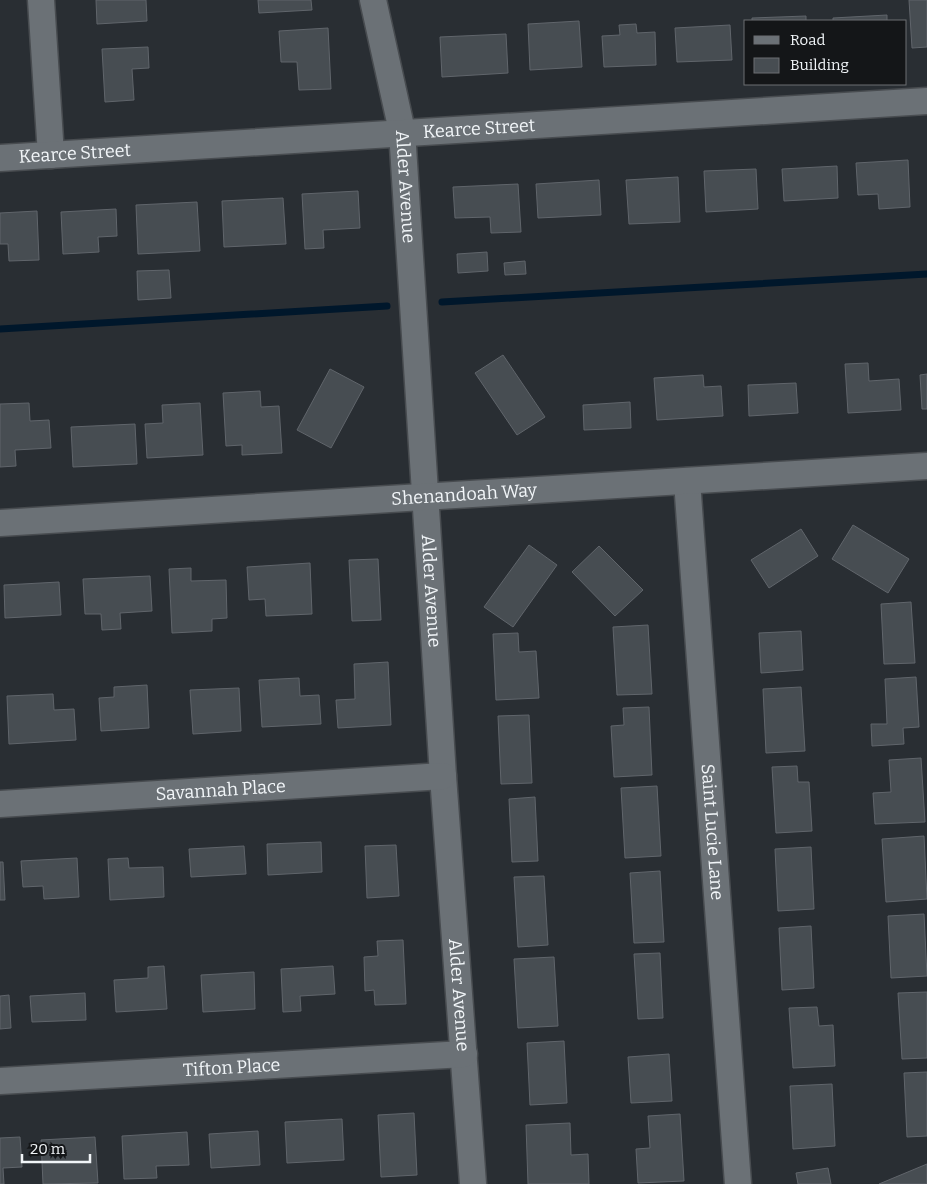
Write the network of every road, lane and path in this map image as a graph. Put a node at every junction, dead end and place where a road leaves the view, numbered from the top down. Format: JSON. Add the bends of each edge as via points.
{"nodes":[{"id":1,"x":41,"y":0,"type":"edge"},
{"id":2,"x":373,"y":0,"type":"edge"},
{"id":3,"x":927,"y":101,"type":"edge"},
{"id":4,"x":402,"y":131,"type":"junction"},
{"id":5,"x":51,"y":155,"type":"junction"},
{"id":6,"x":0,"y":158,"type":"edge"},
{"id":7,"x":927,"y":466,"type":"edge"},
{"id":8,"x":687,"y":481,"type":"junction"},
{"id":9,"x":424,"y":497,"type":"junction"},
{"id":10,"x":0,"y":523,"type":"edge"},
{"id":11,"x":443,"y":776,"type":"junction"},
{"id":12,"x":0,"y":804,"type":"edge"},
{"id":13,"x":464,"y":1054,"type":"junction"},
{"id":14,"x":0,"y":1081,"type":"edge"},
{"id":15,"x":473,"y":1184,"type":"edge"},
{"id":16,"x":738,"y":1184,"type":"edge"}],
"edges":[{"from":1,"to":5,"type":"street"},
{"from":2,"to":4,"type":"street","name":"Alder Avenue"},
{"from":3,"to":4,"type":"street","name":"Kearce Street"},
{"from":4,"to":5,"type":"street","name":"Kearce Street"},
{"from":4,"to":9,"type":"street","name":"Alder Avenue"},
{"from":5,"to":6,"type":"street","name":"Kearce Street"},
{"from":7,"to":8,"type":"street","name":"Shenandoah Way"},
{"from":8,"to":9,"type":"street","name":"Shenandoah Way"},
{"from":8,"to":16,"type":"street","name":"Saint Lucie Lane"},
{"from":9,"to":10,"type":"street","name":"Shenandoah Way"},
{"from":9,"to":11,"type":"street","name":"Alder Avenue"},
{"from":11,"to":12,"type":"street","name":"Savannah Place"},
{"from":11,"to":13,"type":"street","name":"Alder Avenue"},
{"from":13,"to":14,"type":"street","name":"Tifton Place"},
{"from":13,"to":15,"type":"street","name":"Alder Avenue"}]}
